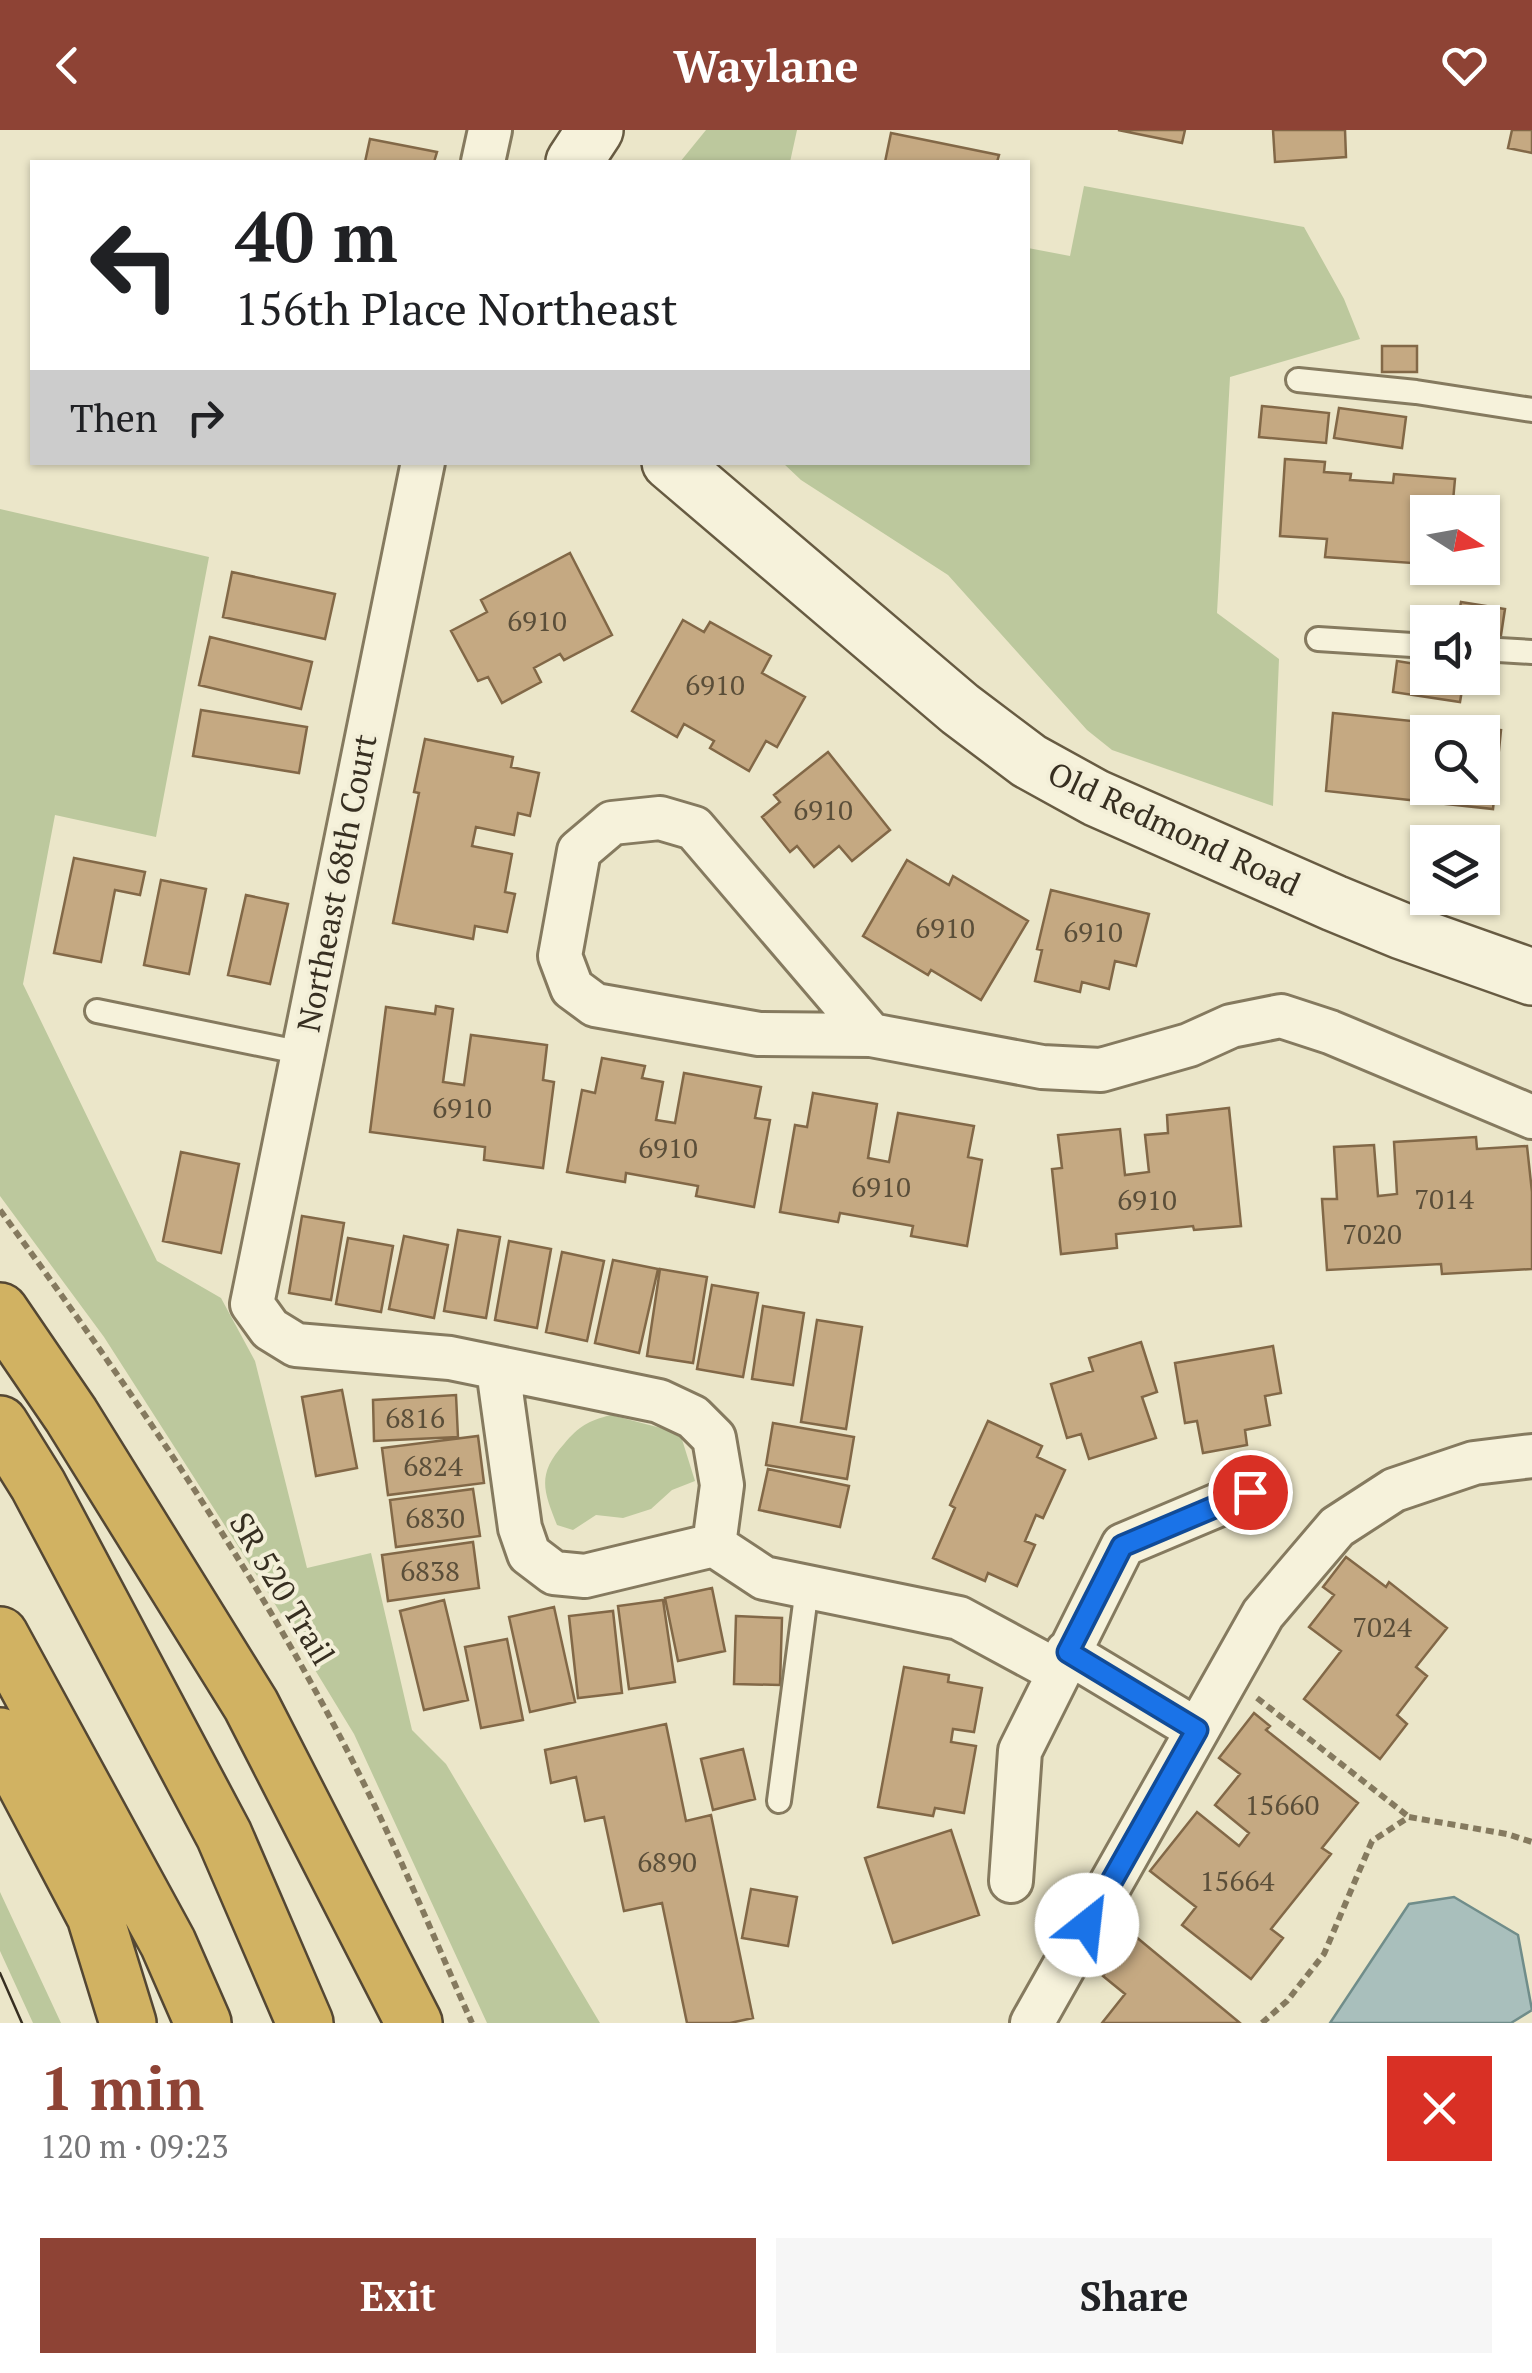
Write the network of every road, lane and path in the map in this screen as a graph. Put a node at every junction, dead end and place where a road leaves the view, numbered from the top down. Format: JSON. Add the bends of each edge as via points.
{"nodes":[{"id":1,"x":490,"y":130,"type":"edge"},
{"id":2,"x":595,"y":130,"type":"edge"},
{"id":3,"x":483,"y":160,"type":"edge"},
{"id":4,"x":575,"y":160,"type":"edge"},
{"id":5,"x":1298,"y":380,"type":"dead end"},
{"id":6,"x":1532,"y":410,"type":"edge"},
{"id":7,"x":422,"y":465,"type":"edge"},
{"id":8,"x":674,"y":465,"type":"edge"},
{"id":9,"x":1318,"y":639,"type":"dead end"},
{"id":10,"x":1410,"y":645,"type":"edge"},
{"id":11,"x":1500,"y":650,"type":"edge"},
{"id":12,"x":1532,"y":652,"type":"edge"},
{"id":13,"x":1532,"y":977,"type":"edge"},
{"id":14,"x":97,"y":1011,"type":"dead end"},
{"id":15,"x":871,"y":1035,"type":"junction"},
{"id":16,"x":303,"y":1054,"type":"junction"},
{"id":17,"x":1532,"y":1117,"type":"edge"},
{"id":18,"x":0,"y":1210,"type":"edge"},
{"id":19,"x":0,"y":1311,"type":"edge"},
{"id":20,"x":498,"y":1369,"type":"junction"},
{"id":21,"x":0,"y":1424,"type":"edge"},
{"id":22,"x":1532,"y":1456,"type":"edge"},
{"id":23,"x":1250,"y":1492,"type":"dead end"},
{"id":24,"x":714,"y":1545,"type":"junction"},
{"id":25,"x":807,"y":1588,"type":"junction"},
{"id":26,"x":0,"y":1635,"type":"edge"},
{"id":27,"x":1062,"y":1662,"type":"junction"},
{"id":28,"x":1228,"y":1675,"type":"junction"},
{"id":29,"x":1197,"y":1730,"type":"junction"},
{"id":30,"x":0,"y":1736,"type":"edge"},
{"id":31,"x":780,"y":1802,"type":"dead end"},
{"id":32,"x":1409,"y":1817,"type":"junction"},
{"id":33,"x":1532,"y":1842,"type":"edge"},
{"id":34,"x":1011,"y":1881,"type":"dead end"},
{"id":35,"x":128,"y":2023,"type":"edge"},
{"id":36,"x":203,"y":2023,"type":"edge"},
{"id":37,"x":305,"y":2023,"type":"edge"},
{"id":38,"x":414,"y":2023,"type":"edge"},
{"id":39,"x":472,"y":2023,"type":"edge"},
{"id":40,"x":1032,"y":2023,"type":"edge"},
{"id":41,"x":1262,"y":2023,"type":"edge"}],
"edges":[{"from":1,"to":3,"type":"street"},
{"from":2,"to":4,"type":"main road"},
{"from":5,"to":6,"type":"lane"},
{"from":7,"to":16,"type":"street","name":"Northeast 68th Court"},
{"from":8,"to":13,"type":"main road","name":"Old Redmond Road","via":[[1029,761],[1096,798],[1317,896]]},
{"from":9,"to":10,"type":"lane"},
{"from":11,"to":12,"type":"lane"},
{"from":14,"to":16,"type":"lane"},
{"from":15,"to":15,"type":"street","via":[[759,1034],[595,1006],[572,988],[560,956],[579,852],[612,823],[660,818],[694,828]]},
{"from":15,"to":17,"type":"street","via":[[1042,1067],[1101,1070],[1281,1016]]},
{"from":16,"to":20,"type":"street","name":"Northeast 68th Court","via":[[252,1304],[270,1329],[296,1345],[450,1358]]},
{"from":18,"to":39,"type":"path","name":"SR 520 Trail","via":[[204,1507],[296,1658],[369,1793]]},
{"from":19,"to":38,"type":"highway","via":[[251,1705]]},
{"from":20,"to":24,"type":"street","via":[[660,1401],[692,1417],[714,1438],[722,1485]]},
{"from":20,"to":24,"type":"street","via":[[529,1554],[554,1572],[585,1576]]},
{"from":21,"to":37,"type":"highway","via":[[224,1835]]},
{"from":22,"to":28,"type":"street","via":[[1474,1463],[1394,1490],[1337,1527],[1263,1614]]},
{"from":23,"to":27,"type":"street","via":[[1122,1546]]},
{"from":24,"to":25,"type":"street","via":[[764,1578]]},
{"from":25,"to":27,"type":"street","via":[[958,1618]]},
{"from":25,"to":31,"type":"lane"},
{"from":26,"to":36,"type":"highway","via":[[168,1942]]},
{"from":27,"to":29,"type":"street"},
{"from":27,"to":34,"type":"street","via":[[1020,1751]]},
{"from":28,"to":29,"type":"street"},
{"from":28,"to":32,"type":"path"},
{"from":29,"to":40,"type":"street"},
{"from":30,"to":35,"type":"highway","via":[[95,1916]]},
{"from":32,"to":33,"type":"path"},
{"from":32,"to":41,"type":"path","via":[[1372,1841],[1324,1954]]}]}
